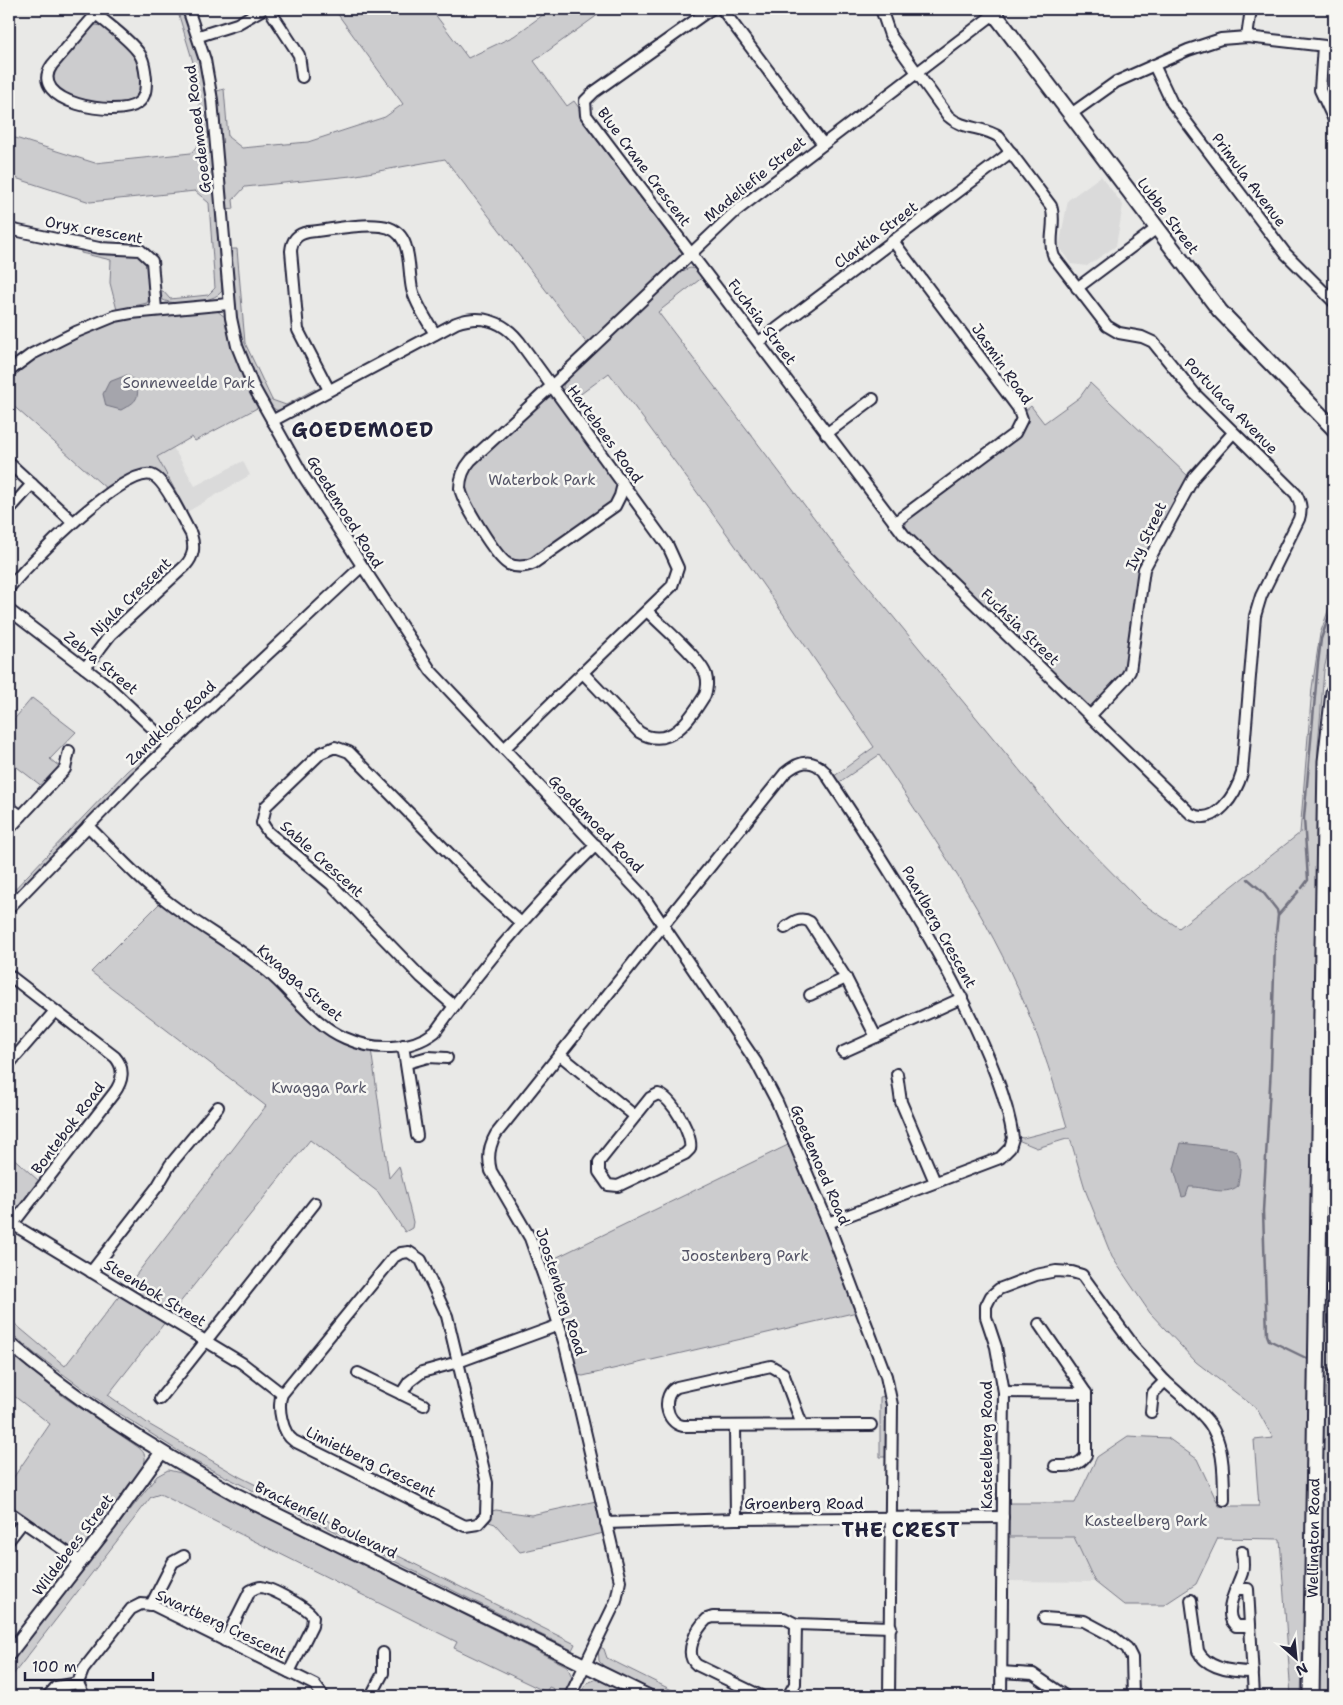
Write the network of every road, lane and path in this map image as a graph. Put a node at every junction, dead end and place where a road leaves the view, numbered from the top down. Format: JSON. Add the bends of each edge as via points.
{"nodes":[{"id":1,"x":188,"y":9,"type":"edge"},
{"id":2,"x":263,"y":9,"type":"edge"},
{"id":3,"x":269,"y":9,"type":"edge"},
{"id":4,"x":712,"y":9,"type":"edge"},
{"id":5,"x":722,"y":9,"type":"edge"},
{"id":6,"x":881,"y":9,"type":"edge"},
{"id":7,"x":1251,"y":9,"type":"edge"},
{"id":8,"x":99,"y":12,"type":"edge"},
{"id":9,"x":993,"y":12,"type":"edge"},
{"id":10,"x":199,"y":36,"type":"junction"},
{"id":11,"x":1248,"y":37,"type":"junction"},
{"id":12,"x":1323,"y":46,"type":"junction"},
{"id":13,"x":1334,"y":47,"type":"edge"},
{"id":14,"x":1154,"y":65,"type":"junction"},
{"id":15,"x":918,"y":73,"type":"junction"},
{"id":16,"x":302,"y":77,"type":"dead end"},
{"id":17,"x":1071,"y":114,"type":"junction"},
{"id":18,"x":1334,"y":120,"type":"edge"},
{"id":19,"x":823,"y":144,"type":"junction"},
{"id":20,"x":1011,"y":152,"type":"junction"},
{"id":21,"x":1156,"y":228,"type":"junction"},
{"id":22,"x":9,"y":229,"type":"edge"},
{"id":23,"x":894,"y":241,"type":"junction"},
{"id":24,"x":690,"y":254,"type":"junction"},
{"id":25,"x":1077,"y":288,"type":"junction"},
{"id":26,"x":1334,"y":302,"type":"edge"},
{"id":27,"x":229,"y":304,"type":"junction"},
{"id":28,"x":156,"y":310,"type":"junction"},
{"id":29,"x":435,"y":334,"type":"junction"},
{"id":30,"x":759,"y":342,"type":"junction"},
{"id":31,"x":9,"y":371,"type":"edge"},
{"id":32,"x":552,"y":385,"type":"junction"},
{"id":33,"x":329,"y":390,"type":"junction"},
{"id":34,"x":873,"y":399,"type":"dead end"},
{"id":35,"x":272,"y":421,"type":"junction"},
{"id":36,"x":1334,"y":429,"type":"edge"},
{"id":37,"x":1233,"y":433,"type":"junction"},
{"id":38,"x":826,"y":434,"type":"junction"},
{"id":39,"x":9,"y":463,"type":"edge"},
{"id":40,"x":32,"y":484,"type":"junction"},
{"id":41,"x":623,"y":484,"type":"junction"},
{"id":42,"x":9,"y":510,"type":"edge"},
{"id":43,"x":73,"y":522,"type":"junction"},
{"id":44,"x":894,"y":523,"type":"junction"},
{"id":45,"x":361,"y":567,"type":"junction"},
{"id":46,"x":9,"y":588,"type":"edge"},
{"id":47,"x":9,"y":610,"type":"edge"},
{"id":48,"x":647,"y":611,"type":"junction"},
{"id":49,"x":86,"y":668,"type":"junction"},
{"id":50,"x":583,"y":673,"type":"junction"},
{"id":51,"x":1334,"y":692,"type":"edge"},
{"id":52,"x":1090,"y":716,"type":"junction"},
{"id":53,"x":170,"y":746,"type":"junction"},
{"id":54,"x":504,"y":749,"type":"junction"},
{"id":55,"x":69,"y":750,"type":"dead end"},
{"id":56,"x":9,"y":807,"type":"edge"},
{"id":57,"x":21,"y":816,"type":"junction"},
{"id":58,"x":1212,"y":816,"type":"joint"},
{"id":59,"x":88,"y":826,"type":"junction"},
{"id":60,"x":9,"y":829,"type":"edge"},
{"id":61,"x":596,"y":845,"type":"junction"},
{"id":62,"x":9,"y":908,"type":"edge"},
{"id":63,"x":521,"y":922,"type":"junction"},
{"id":64,"x":665,"y":925,"type":"junction"},
{"id":65,"x":785,"y":928,"type":"dead end"},
{"id":66,"x":9,"y":975,"type":"edge"},
{"id":67,"x":846,"y":978,"type":"junction"},
{"id":68,"x":810,"y":995,"type":"dead end"},
{"id":69,"x":962,"y":998,"type":"junction"},
{"id":70,"x":454,"y":1006,"type":"junction"},
{"id":71,"x":55,"y":1011,"type":"junction"},
{"id":72,"x":876,"y":1037,"type":"junction"},
{"id":73,"x":404,"y":1045,"type":"junction"},
{"id":74,"x":843,"y":1052,"type":"dead end"},
{"id":75,"x":560,"y":1055,"type":"junction"},
{"id":76,"x":447,"y":1058,"type":"dead end"},
{"id":77,"x":407,"y":1063,"type":"junction"},
{"id":78,"x":9,"y":1064,"type":"edge"},
{"id":79,"x":897,"y":1074,"type":"dead end"},
{"id":80,"x":218,"y":1107,"type":"dead end"},
{"id":81,"x":635,"y":1116,"type":"junction"},
{"id":82,"x":417,"y":1136,"type":"dead end"},
{"id":83,"x":935,"y":1182,"type":"junction"},
{"id":84,"x":315,"y":1202,"type":"dead end"},
{"id":85,"x":11,"y":1223,"type":"edge"},
{"id":86,"x":828,"y":1223,"type":"junction"},
{"id":87,"x":91,"y":1272,"type":"junction"},
{"id":88,"x":1038,"y":1324,"type":"dead end"},
{"id":89,"x":559,"y":1325,"type":"junction"},
{"id":90,"x":206,"y":1341,"type":"junction"},
{"id":91,"x":9,"y":1343,"type":"edge"},
{"id":92,"x":458,"y":1362,"type":"junction"},
{"id":93,"x":358,"y":1372,"type":"dead end"},
{"id":94,"x":1165,"y":1380,"type":"junction"},
{"id":95,"x":1004,"y":1392,"type":"junction"},
{"id":96,"x":1086,"y":1393,"type":"junction"},
{"id":97,"x":282,"y":1394,"type":"junction"},
{"id":98,"x":401,"y":1394,"type":"junction"},
{"id":99,"x":160,"y":1399,"type":"dead end"},
{"id":100,"x":424,"y":1405,"type":"dead end"},
{"id":101,"x":1151,"y":1412,"type":"dead end"},
{"id":102,"x":871,"y":1424,"type":"dead end"},
{"id":103,"x":802,"y":1425,"type":"junction"},
{"id":104,"x":735,"y":1426,"type":"junction"},
{"id":105,"x":161,"y":1453,"type":"junction"},
{"id":106,"x":1055,"y":1466,"type":"dead end"},
{"id":107,"x":1224,"y":1500,"type":"dead end"},
{"id":108,"x":9,"y":1512,"type":"edge"},
{"id":109,"x":1003,"y":1517,"type":"junction"},
{"id":110,"x":892,"y":1518,"type":"junction"},
{"id":111,"x":736,"y":1519,"type":"junction"},
{"id":112,"x":23,"y":1522,"type":"junction"},
{"id":113,"x":606,"y":1523,"type":"junction"},
{"id":114,"x":9,"y":1540,"type":"edge"},
{"id":115,"x":1242,"y":1552,"type":"dead end"},
{"id":116,"x":184,"y":1556,"type":"dead end"},
{"id":117,"x":81,"y":1562,"type":"junction"},
{"id":118,"x":1236,"y":1589,"type":"junction"},
{"id":119,"x":1191,"y":1600,"type":"dead end"},
{"id":120,"x":151,"y":1605,"type":"junction"},
{"id":121,"x":1044,"y":1618,"type":"dead end"},
{"id":122,"x":796,"y":1624,"type":"junction"},
{"id":123,"x":891,"y":1626,"type":"junction"},
{"id":124,"x":1250,"y":1626,"type":"junction"},
{"id":125,"x":225,"y":1641,"type":"junction"},
{"id":126,"x":383,"y":1653,"type":"dead end"},
{"id":127,"x":9,"y":1654,"type":"edge"},
{"id":128,"x":585,"y":1665,"type":"junction"},
{"id":129,"x":289,"y":1672,"type":"junction"},
{"id":130,"x":1001,"y":1672,"type":"junction"},
{"id":131,"x":1252,"y":1672,"type":"junction"},
{"id":132,"x":78,"y":1683,"type":"junction"},
{"id":133,"x":48,"y":1696,"type":"edge"},
{"id":134,"x":84,"y":1696,"type":"edge"},
{"id":135,"x":323,"y":1696,"type":"edge"},
{"id":136,"x":371,"y":1696,"type":"edge"},
{"id":137,"x":570,"y":1696,"type":"edge"},
{"id":138,"x":648,"y":1696,"type":"edge"},
{"id":139,"x":761,"y":1696,"type":"edge"},
{"id":140,"x":788,"y":1696,"type":"edge"},
{"id":141,"x":890,"y":1696,"type":"edge"},
{"id":142,"x":1001,"y":1696,"type":"edge"},
{"id":143,"x":1065,"y":1696,"type":"edge"},
{"id":144,"x":1133,"y":1696,"type":"edge"},
{"id":145,"x":1254,"y":1696,"type":"edge"},
{"id":146,"x":1311,"y":1696,"type":"edge"}],
"edges":[{"from":1,"to":10,"type":"street","name":"Goedemoed Road"},
{"from":2,"to":10,"type":"street","via":[[237,24]]},
{"from":3,"to":16,"type":"street","via":[[299,55]]},
{"from":4,"to":24,"type":"street","name":"Blue Crane Crescent","via":[[594,92],[584,105],[594,127]]},
{"from":5,"to":19,"type":"street"},
{"from":6,"to":15,"type":"street","via":[[887,31]]},
{"from":7,"to":11,"type":"street"},
{"from":8,"to":8,"type":"street","via":[[49,69],[48,84],[58,95],[86,105],[110,109],[133,106],[146,92],[141,56]]},
{"from":9,"to":15,"type":"street","name":"Madeliefie Street"},
{"from":9,"to":17,"type":"main road","name":"Lubbe Street"},
{"from":10,"to":27,"type":"street","name":"Goedemoed Road","via":[[212,100]]},
{"from":11,"to":12,"type":"street"},
{"from":11,"to":14,"type":"street","via":[[1221,39]]},
{"from":12,"to":13,"type":"street"},
{"from":12,"to":18,"type":"street","via":[[1320,90]]},
{"from":14,"to":17,"type":"street","via":[[1116,82]]},
{"from":14,"to":26,"type":"street","name":"Primula Avenue","via":[[1176,109],[1286,254]]},
{"from":15,"to":19,"type":"street","name":"Madeliefie Street"},
{"from":15,"to":20,"type":"street","name":"Portulaca Avenue","via":[[953,121],[995,134]]},
{"from":17,"to":21,"type":"main road","name":"Lubbe Street"},
{"from":19,"to":24,"type":"street","name":"Madeliefie Street","via":[[750,199]]},
{"from":20,"to":23,"type":"street","name":"Clarkia Street"},
{"from":20,"to":25,"type":"street","name":"Portulaca Avenue","via":[[1051,206],[1054,218],[1052,252]]},
{"from":21,"to":25,"type":"street"},
{"from":21,"to":36,"type":"main road","name":"Lubbe Street","via":[[1230,322]]},
{"from":22,"to":28,"type":"street","name":"Oryx crescent","via":[[104,249],[140,250],[152,261]]},
{"from":23,"to":30,"type":"street","name":"Clarkia Street"},
{"from":23,"to":44,"type":"street","name":"Jasmin Road","via":[[1018,408],[1022,419],[1015,432]]},
{"from":24,"to":30,"type":"street","name":"Fuchsia Street"},
{"from":24,"to":32,"type":"street","name":"Madeliefie Street"},
{"from":25,"to":37,"type":"street","name":"Portulaca Avenue","via":[[1112,330],[1153,342],[1195,394]]},
{"from":27,"to":28,"type":"street"},
{"from":27,"to":35,"type":"street","name":"Goedemoed Road","via":[[241,359]]},
{"from":28,"to":31,"type":"street","via":[[97,322],[32,354]]},
{"from":29,"to":32,"type":"street","name":"Hartebees Road","via":[[464,320],[495,322],[515,336]]},
{"from":29,"to":33,"type":"street","name":"Hartebees Road"},
{"from":29,"to":33,"type":"street","via":[[412,290],[407,247],[397,233],[379,226],[299,235],[292,242],[291,251],[296,321],[300,338]]},
{"from":30,"to":38,"type":"street","name":"Fuchsia Street"},
{"from":32,"to":41,"type":"street","name":"Hartebees Road"},
{"from":32,"to":41,"type":"street","name":"Madeliefie Street","via":[[467,465],[460,482],[464,500],[501,558],[518,566],[534,563],[615,506]]},
{"from":33,"to":35,"type":"street","name":"Hartebees Road"},
{"from":34,"to":38,"type":"street"},
{"from":35,"to":45,"type":"street","name":"Goedemoed Road"},
{"from":37,"to":52,"type":"street","name":"Ivy Street","via":[[1194,477],[1146,563],[1140,583],[1130,671]]},
{"from":37,"to":58,"type":"street","name":"Portulaca Avenue","via":[[1296,494],[1301,511],[1258,605],[1239,784]]},
{"from":38,"to":44,"type":"street","name":"Fuchsia Street"},
{"from":39,"to":40,"type":"street"},
{"from":40,"to":42,"type":"street"},
{"from":40,"to":43,"type":"street"},
{"from":41,"to":48,"type":"street","name":"Hartebees Road","via":[[677,561],[677,575],[672,586]]},
{"from":43,"to":46,"type":"street","name":"Njala Crescent","via":[[30,562]]},
{"from":43,"to":49,"type":"street","name":"Njala Crescent","via":[[111,492],[131,480],[150,474],[164,485],[193,542],[189,561],[111,634]]},
{"from":44,"to":52,"type":"street","name":"Fuchsia Street"},
{"from":45,"to":53,"type":"street","name":"Zandkloof Road"},
{"from":45,"to":54,"type":"street","name":"Goedemoed Road","via":[[431,670]]},
{"from":47,"to":49,"type":"street","name":"Zebra Street"},
{"from":48,"to":50,"type":"street","name":"Hartebees Road"},
{"from":48,"to":50,"type":"street","via":[[706,675],[705,695],[678,729],[665,738],[652,739],[639,732]]},
{"from":49,"to":53,"type":"street","name":"Zebra Street"},
{"from":50,"to":54,"type":"street","name":"Hartebees Road"},
{"from":51,"to":146,"type":"main road","name":"Wellington Road","via":[[1326,761]]},
{"from":52,"to":58,"type":"street","name":"Fuchsia Street","via":[[1191,814],[1204,818]]},
{"from":53,"to":59,"type":"street","name":"Zandkloof Road"},
{"from":54,"to":61,"type":"street","name":"Goedemoed Road"},
{"from":55,"to":57,"type":"street","via":[[65,769]]},
{"from":56,"to":57,"type":"street"},
{"from":57,"to":60,"type":"street"},
{"from":59,"to":62,"type":"street","name":"Zandkloof Road"},
{"from":59,"to":73,"type":"street","name":"Kwagga Street","via":[[161,897],[266,971],[330,1030],[371,1047]]},
{"from":61,"to":63,"type":"street","name":"Kwagga Street"},
{"from":61,"to":64,"type":"street","name":"Goedemoed Road"},
{"from":63,"to":70,"type":"street","name":"Kwagga Street"},
{"from":63,"to":70,"type":"street","name":"Sable Crescent","via":[[342,747],[335,746],[321,753],[266,806],[262,823],[268,832],[331,884],[421,977]]},
{"from":64,"to":69,"type":"street","name":"Paarlberg Crescent","via":[[785,773],[799,763],[813,763],[824,772],[894,877]]},
{"from":64,"to":75,"type":"street","name":"Joostenberg Road"},
{"from":64,"to":86,"type":"street","name":"Goedemoed Road","via":[[764,1075]]},
{"from":65,"to":67,"type":"street","via":[[801,919],[810,922]]},
{"from":66,"to":71,"type":"street","name":"Bontebok Road"},
{"from":67,"to":68,"type":"street"},
{"from":67,"to":72,"type":"street"},
{"from":69,"to":72,"type":"street"},
{"from":69,"to":83,"type":"street","name":"Paarlberg Crescent","via":[[996,1076],[1013,1142],[1004,1155]]},
{"from":70,"to":73,"type":"street","name":"Kwagga Street","via":[[436,1032],[426,1039]]},
{"from":71,"to":78,"type":"street"},
{"from":71,"to":85,"type":"street","name":"Bontebok Road","via":[[115,1057],[121,1066],[122,1078],[114,1093]]},
{"from":72,"to":74,"type":"street"},
{"from":73,"to":77,"type":"street"},
{"from":75,"to":81,"type":"street"},
{"from":75,"to":89,"type":"street","name":"Joostenberg Road","via":[[496,1134],[488,1159],[491,1171],[530,1238]]},
{"from":76,"to":77,"type":"street","via":[[428,1057]]},
{"from":77,"to":82,"type":"street"},
{"from":79,"to":83,"type":"street","via":[[901,1102]]},
{"from":80,"to":87,"type":"street","via":[[170,1165],[157,1187]]},
{"from":81,"to":81,"type":"street","via":[[652,1096],[665,1096],[680,1118],[690,1149],[618,1186],[610,1186],[599,1172],[599,1162]]},
{"from":83,"to":86,"type":"street","name":"Paarlberg Crescent"},
{"from":84,"to":90,"type":"street"},
{"from":85,"to":87,"type":"street","name":"Steenbok Street"},
{"from":86,"to":110,"type":"street","name":"Goedemoed Road","via":[[889,1387]]},
{"from":87,"to":90,"type":"street","name":"Steenbok Street"},
{"from":88,"to":96,"type":"street"},
{"from":89,"to":92,"type":"street"},
{"from":89,"to":113,"type":"street","name":"Joostenberg Road"},
{"from":90,"to":97,"type":"street","name":"Steenbok Street","via":[[242,1363]]},
{"from":90,"to":99,"type":"street"},
{"from":91,"to":105,"type":"street","name":"Brackenfell Boulevard","via":[[63,1386]]},
{"from":92,"to":97,"type":"street","name":"Limietberg Crescent","via":[[444,1307],[421,1260],[413,1253],[401,1252]]},
{"from":92,"to":97,"type":"street","name":"Limietberg Crescent","via":[[488,1487],[486,1515],[474,1526],[466,1526],[294,1441],[285,1428],[280,1407]]},
{"from":92,"to":98,"type":"street","via":[[422,1372]]},
{"from":93,"to":98,"type":"street"},
{"from":94,"to":95,"type":"street","name":"Kasteelberg Road","via":[[1136,1349],[1084,1277],[1078,1273],[1056,1271],[1000,1289],[988,1301],[986,1317],[996,1347]]},
{"from":94,"to":101,"type":"street","via":[[1153,1393]]},
{"from":94,"to":107,"type":"street","via":[[1205,1418],[1218,1441]]},
{"from":95,"to":96,"type":"street"},
{"from":95,"to":109,"type":"street","name":"Kasteelberg Road"},
{"from":96,"to":106,"type":"street","via":[[1086,1455],[1075,1465]]},
{"from":98,"to":100,"type":"street"},
{"from":102,"to":103,"type":"street"},
{"from":103,"to":104,"type":"street"},
{"from":103,"to":104,"type":"street","via":[[783,1373],[775,1366],[677,1387],[668,1394],[670,1416],[676,1425]]},
{"from":104,"to":111,"type":"street"},
{"from":105,"to":117,"type":"street","name":"Wildebees Street"},
{"from":105,"to":128,"type":"street","name":"Brackenfell Boulevard","via":[[237,1495]]},
{"from":108,"to":112,"type":"street"},
{"from":109,"to":110,"type":"street","name":"Groenberg Road"},
{"from":109,"to":130,"type":"street","name":"Kasteelberg Road"},
{"from":110,"to":111,"type":"street","name":"Groenberg Road"},
{"from":110,"to":123,"type":"street","name":"Goedemoed Road"},
{"from":111,"to":113,"type":"street","name":"Groenberg Road"},
{"from":112,"to":114,"type":"street"},
{"from":112,"to":117,"type":"street"},
{"from":113,"to":128,"type":"street","name":"Joostenberg Road","via":[[620,1588]]},
{"from":115,"to":118,"type":"street","via":[[1244,1566]]},
{"from":116,"to":120,"type":"street","via":[[173,1562]]},
{"from":117,"to":127,"type":"street","name":"Wildebees Street"},
{"from":118,"to":124,"type":"street","via":[[1248,1589]]},
{"from":118,"to":124,"type":"street","via":[[1231,1602],[1233,1624]]},
{"from":119,"to":131,"type":"street","via":[[1201,1657],[1230,1671]]},
{"from":120,"to":125,"type":"street","name":"Swartberg Crescent"},
{"from":120,"to":132,"type":"street","name":"Swartberg Crescent","via":[[141,1604],[131,1609],[83,1670]]},
{"from":121,"to":144,"type":"street","via":[[1084,1621],[1127,1648],[1132,1658]]},
{"from":122,"to":123,"type":"street"},
{"from":122,"to":139,"type":"street","via":[[784,1618],[713,1617],[703,1623],[690,1649],[690,1657],[697,1665]]},
{"from":122,"to":140,"type":"street","via":[[795,1684]]},
{"from":123,"to":141,"type":"street","name":"Goedemoed Road"},
{"from":124,"to":131,"type":"street"},
{"from":125,"to":129,"type":"street","name":"Swartberg Crescent"},
{"from":125,"to":129,"type":"street","via":[[253,1589],[262,1587],[308,1610],[313,1620]]},
{"from":126,"to":136,"type":"street","via":[[383,1673]]},
{"from":128,"to":137,"type":"street","name":"Joostenberg Road"},
{"from":128,"to":138,"type":"street","name":"Brackenfell Boulevard"},
{"from":129,"to":135,"type":"street","name":"Swartberg Crescent","via":[[317,1687]]},
{"from":130,"to":142,"type":"street","name":"Kasteelberg Road"},
{"from":130,"to":143,"type":"street","via":[[1033,1674]]},
{"from":131,"to":145,"type":"street"},
{"from":132,"to":133,"type":"street","via":[[56,1687]]},
{"from":132,"to":134,"type":"street"}]}
